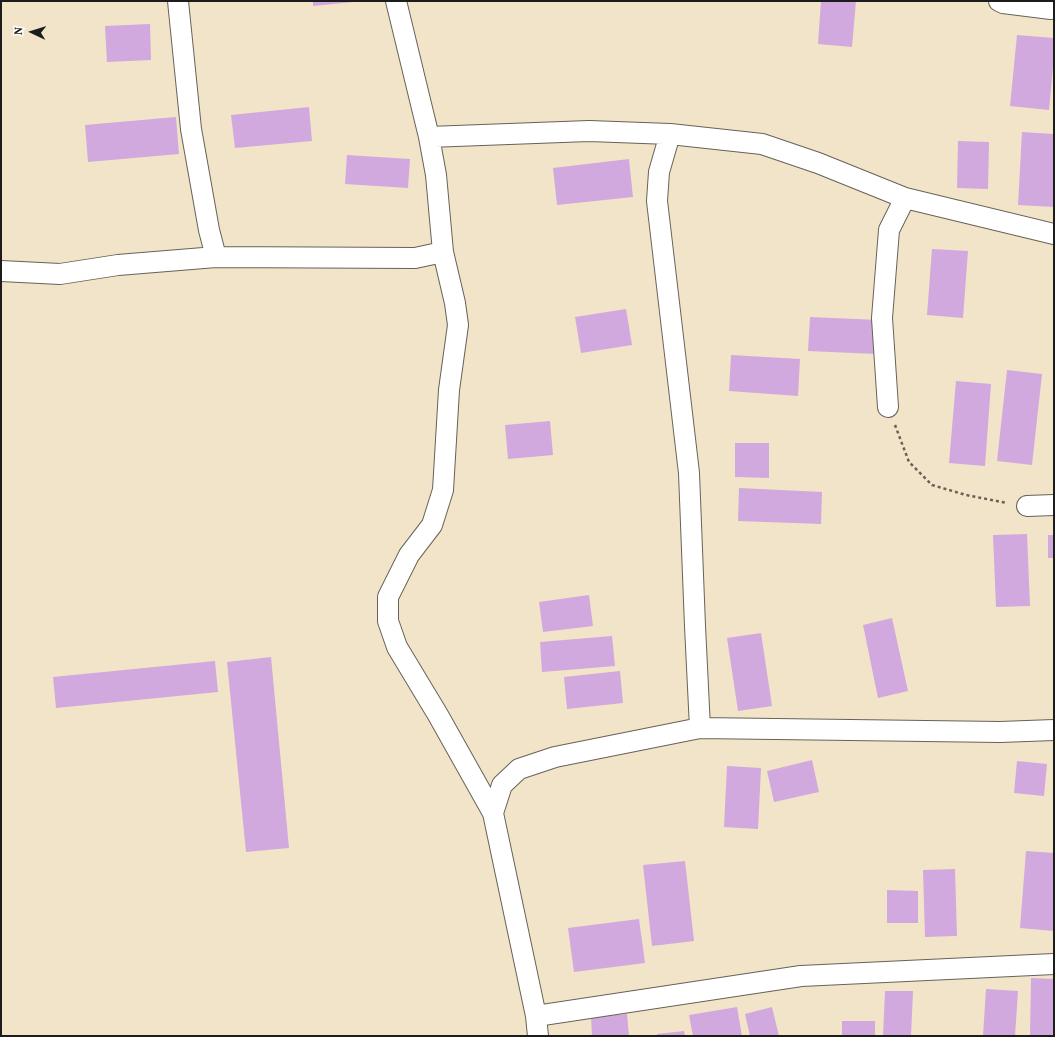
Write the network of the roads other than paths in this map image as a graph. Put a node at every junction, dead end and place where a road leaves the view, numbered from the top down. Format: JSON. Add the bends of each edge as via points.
{"nodes":[{"id":1,"x":178,"y":1,"type":"edge"},
{"id":2,"x":396,"y":1,"type":"edge"},
{"id":3,"x":999,"y":1,"type":"edge"},
{"id":4,"x":1049,"y":7,"type":"edge"},
{"id":5,"x":670,"y":134,"type":"junction"},
{"id":6,"x":429,"y":137,"type":"junction"},
{"id":7,"x":905,"y":198,"type":"junction"},
{"id":8,"x":1054,"y":234,"type":"edge"},
{"id":9,"x":443,"y":252,"type":"junction"},
{"id":10,"x":216,"y":257,"type":"junction"},
{"id":11,"x":1,"y":271,"type":"edge"},
{"id":12,"x":888,"y":407,"type":"road end"},
{"id":13,"x":1054,"y":505,"type":"edge"},
{"id":14,"x":1027,"y":506,"type":"road end"},
{"id":15,"x":700,"y":728,"type":"junction"},
{"id":16,"x":1054,"y":730,"type":"edge"},
{"id":17,"x":493,"y":813,"type":"junction"},
{"id":18,"x":1054,"y":964,"type":"edge"},
{"id":19,"x":536,"y":1016,"type":"junction"},
{"id":20,"x":538,"y":1036,"type":"edge"}],
"edges":[{"from":1,"to":10,"type":"street","via":[[191,130]]},
{"from":2,"to":6,"type":"street"},
{"from":3,"to":4,"type":"street"},
{"from":5,"to":6,"type":"street","via":[[589,131]]},
{"from":5,"to":7,"type":"street","via":[[762,144],[818,163]]},
{"from":5,"to":15,"type":"street","via":[[659,172],[657,201],[689,473]]},
{"from":6,"to":9,"type":"street","via":[[436,175]]},
{"from":7,"to":8,"type":"street"},
{"from":7,"to":12,"type":"street","via":[[889,230],[882,318]]},
{"from":9,"to":10,"type":"street","via":[[415,258]]},
{"from":9,"to":17,"type":"street","via":[[458,325],[449,390],[443,490],[432,524],[409,555],[388,597],[388,621],[397,648],[438,714]]},
{"from":10,"to":11,"type":"street","via":[[118,265],[60,274]]},
{"from":13,"to":14,"type":"street"},
{"from":15,"to":16,"type":"street","via":[[1000,732]]},
{"from":15,"to":17,"type":"street","via":[[555,757],[519,769],[502,785]]},
{"from":17,"to":19,"type":"street"},
{"from":18,"to":19,"type":"street","via":[[801,976]]},
{"from":19,"to":20,"type":"street"}]}
